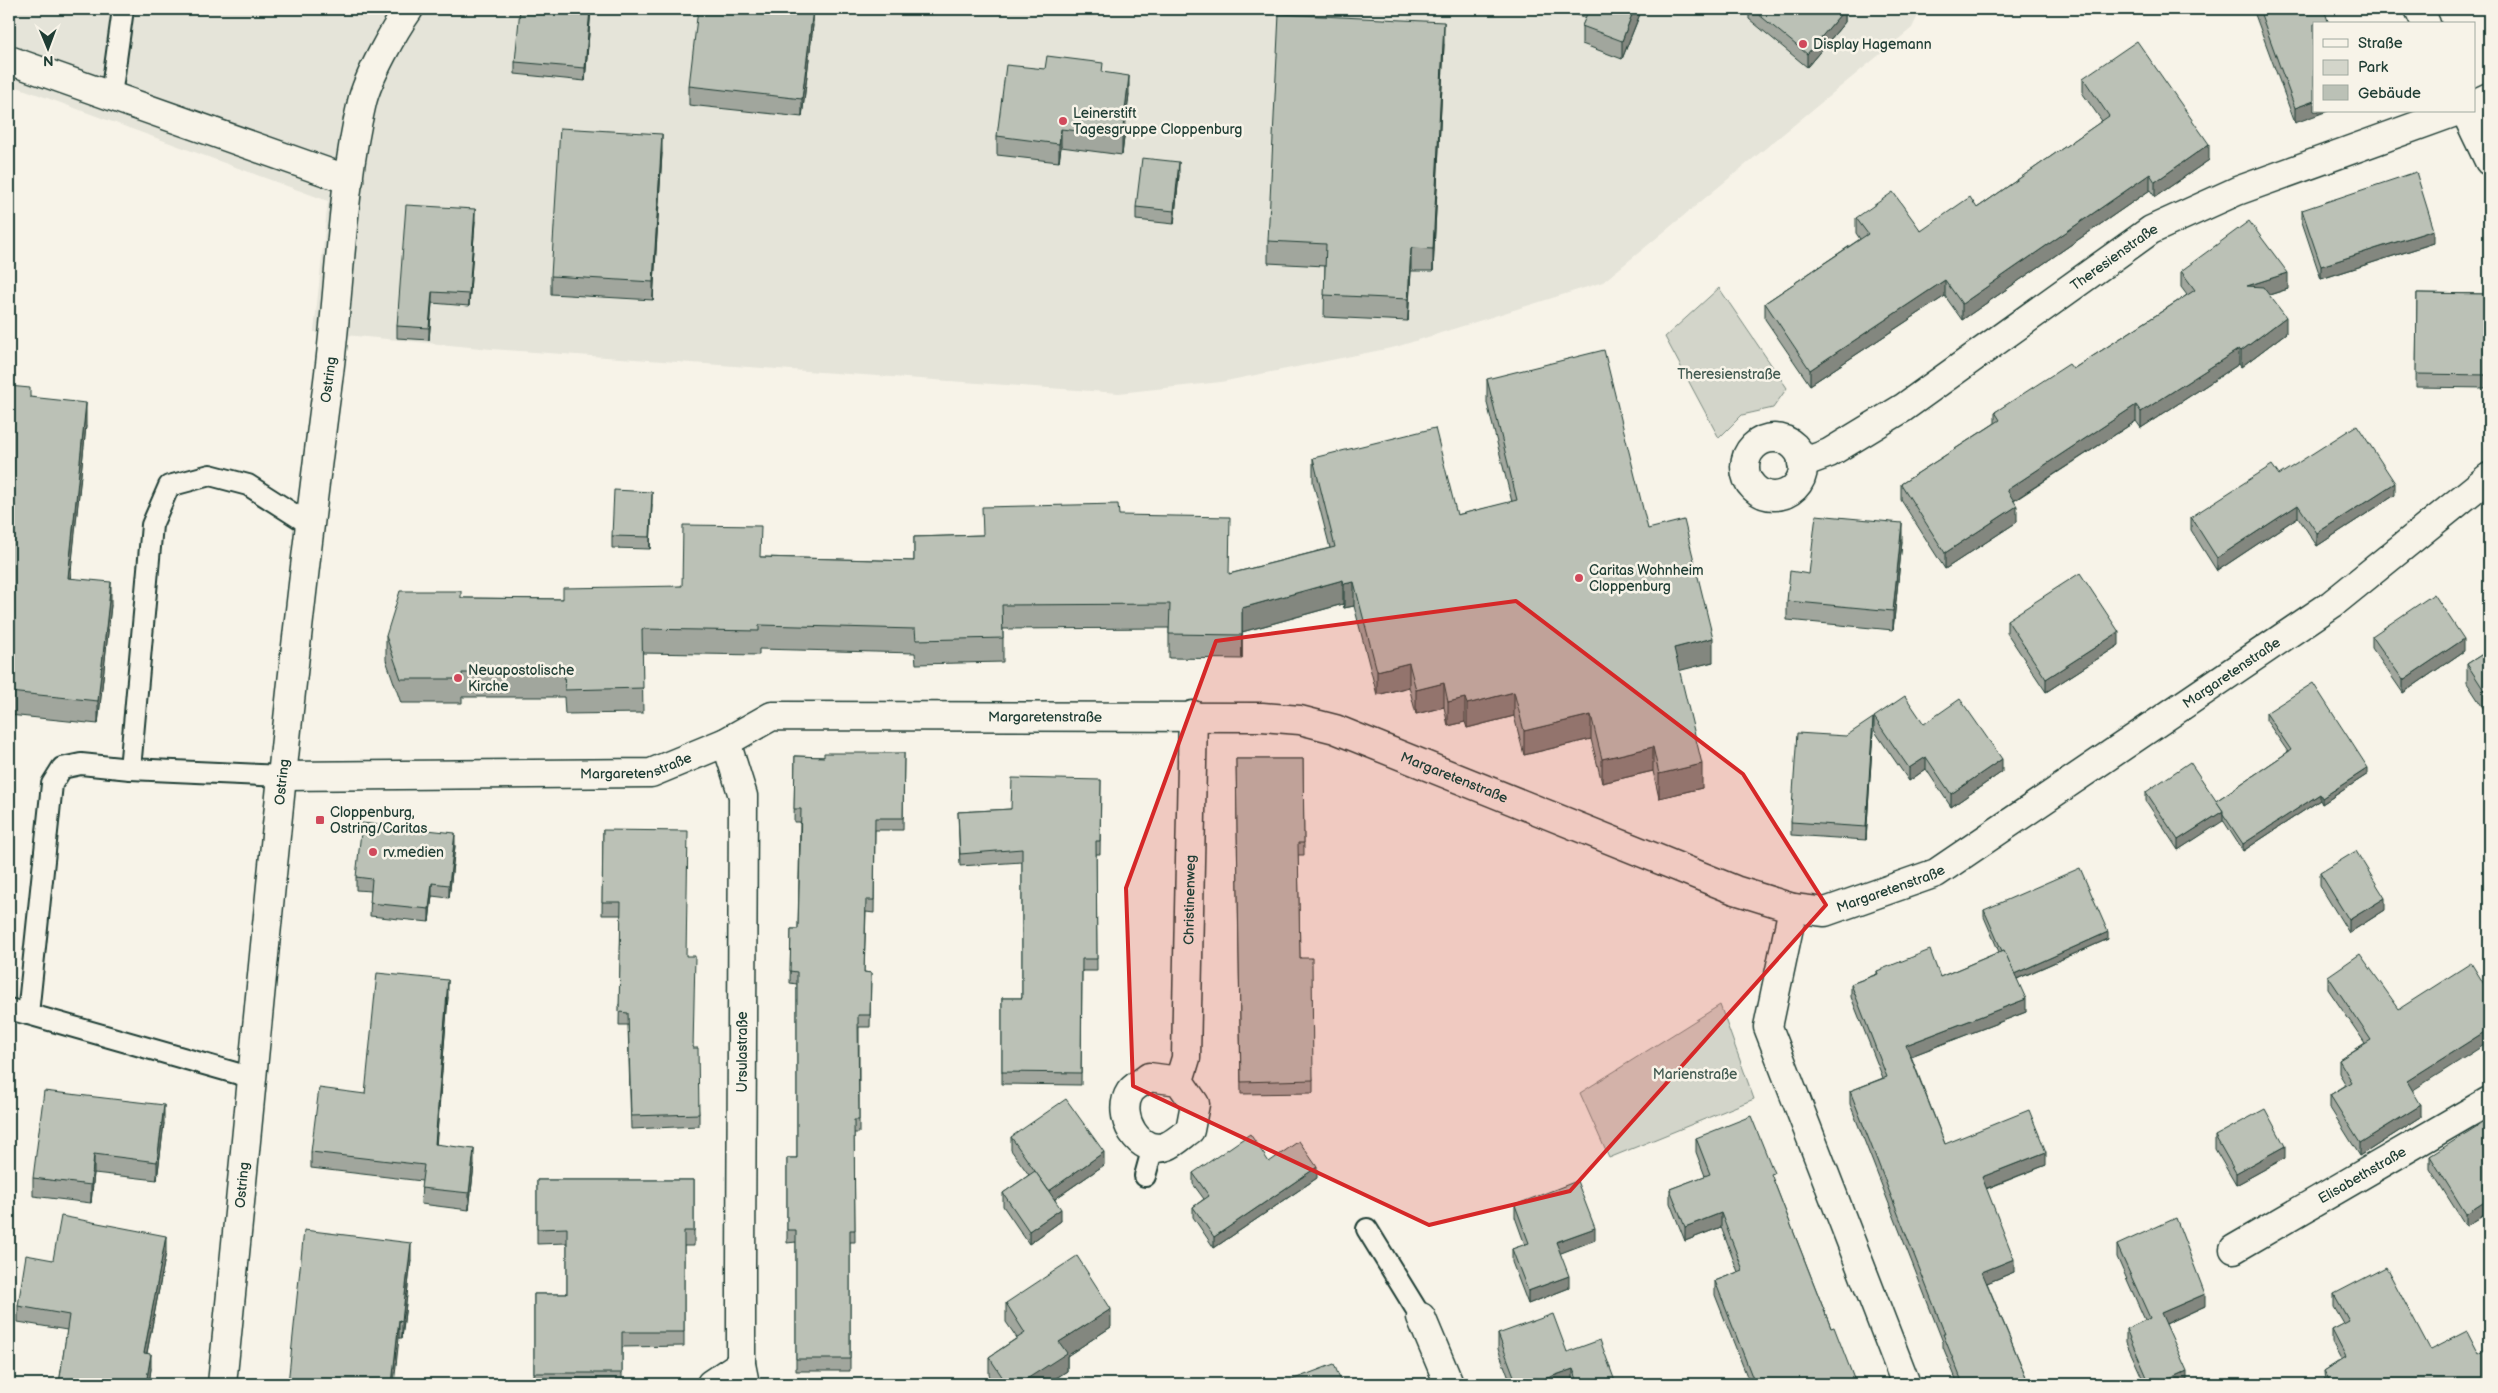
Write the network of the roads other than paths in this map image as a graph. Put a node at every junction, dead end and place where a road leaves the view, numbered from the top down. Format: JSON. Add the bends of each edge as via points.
{"nodes":[{"id":1,"x":123,"y":9,"type":"edge"},
{"id":2,"x":409,"y":9,"type":"edge"},
{"id":3,"x":2419,"y":9,"type":"edge"},
{"id":4,"x":2425,"y":22,"type":"edge"},
{"id":5,"x":9,"y":60,"type":"edge"},
{"id":6,"x":111,"y":96,"type":"junction"},
{"id":7,"x":2489,"y":97,"type":"edge"},
{"id":8,"x":2476,"y":103,"type":"edge"},
{"id":9,"x":2455,"y":112,"type":"edge"},
{"id":10,"x":2465,"y":112,"type":"edge"},
{"id":11,"x":2489,"y":161,"type":"edge"},
{"id":12,"x":350,"y":180,"type":"junction"},
{"id":13,"x":1802,"y":463,"type":"dead end"},
{"id":14,"x":2489,"y":477,"type":"edge"},
{"id":15,"x":309,"y":524,"type":"junction"},
{"id":16,"x":1192,"y":715,"type":"junction"},
{"id":17,"x":726,"y":742,"type":"junction"},
{"id":18,"x":130,"y":769,"type":"junction"},
{"id":19,"x":283,"y":776,"type":"junction"},
{"id":20,"x":1793,"y":908,"type":"junction"},
{"id":21,"x":9,"y":1009,"type":"edge"},
{"id":22,"x":28,"y":1014,"type":"junction"},
{"id":23,"x":253,"y":1078,"type":"junction"},
{"id":24,"x":1179,"y":1081,"type":"junction"},
{"id":25,"x":2489,"y":1101,"type":"edge"},
{"id":26,"x":1153,"y":1146,"type":"junction"},
{"id":27,"x":1145,"y":1176,"type":"dead end"},
{"id":28,"x":1367,"y":1229,"type":"dead end"},
{"id":29,"x":2234,"y":1249,"type":"dead end"},
{"id":30,"x":1421,"y":1317,"type":"joint"},
{"id":31,"x":743,"y":1374,"type":"edge"},
{"id":32,"x":222,"y":1384,"type":"edge"},
{"id":33,"x":711,"y":1384,"type":"edge"},
{"id":34,"x":1449,"y":1384,"type":"edge"},
{"id":35,"x":1906,"y":1384,"type":"edge"}],
"edges":[{"from":1,"to":6,"type":"lane"},
{"from":2,"to":12,"type":"street","name":"Ostring","via":[[396,28],[363,99]]},
{"from":3,"to":4,"type":"street"},
{"from":5,"to":6,"type":"street"},
{"from":6,"to":12,"type":"street"},
{"from":7,"to":8,"type":"street"},
{"from":9,"to":13,"type":"street","name":"Theresienstraße","via":[[2237,191],[2151,230],[1903,408],[1829,453]]},
{"from":10,"to":11,"type":"street"},
{"from":12,"to":15,"type":"street","name":"Ostring"},
{"from":14,"to":20,"type":"street","name":"Margaretenstraße","via":[[2332,604],[1936,873],[1825,912]]},
{"from":15,"to":18,"type":"lane","via":[[248,484],[210,475],[169,486],[152,525]]},
{"from":15,"to":19,"type":"street","name":"Ostring"},
{"from":16,"to":17,"type":"street","name":"Margaretenstraße","via":[[772,716]]},
{"from":16,"to":20,"type":"street","name":"Margaretenstraße","via":[[1300,720],[1335,729],[1736,890]]},
{"from":16,"to":24,"type":"street","name":"Christinenweg","via":[[1186,1058]]},
{"from":17,"to":19,"type":"street","name":"Margaretenstraße","via":[[651,773]]},
{"from":17,"to":31,"type":"street","name":"Ursulastraße","via":[[743,796]]},
{"from":18,"to":19,"type":"lane"},
{"from":18,"to":22,"type":"lane","via":[[81,764],[62,768],[52,784]]},
{"from":19,"to":23,"type":"street","name":"Ostring"},
{"from":20,"to":35,"type":"street","via":[[1768,1026]]},
{"from":21,"to":22,"type":"lane"},
{"from":22,"to":23,"type":"lane"},
{"from":23,"to":32,"type":"street","name":"Ostring"},
{"from":24,"to":26,"type":"street","via":[[1195,1104],[1190,1130],[1167,1146]]},
{"from":24,"to":26,"type":"street","via":[[1149,1077],[1130,1092],[1125,1107],[1127,1125],[1138,1140]]},
{"from":25,"to":29,"type":"street","name":"Elisabethstraße"},
{"from":26,"to":27,"type":"lane"},
{"from":28,"to":30,"type":"lane"},
{"from":30,"to":34,"type":"street"},
{"from":31,"to":33,"type":"street","name":"Ursulastraße"}]}
